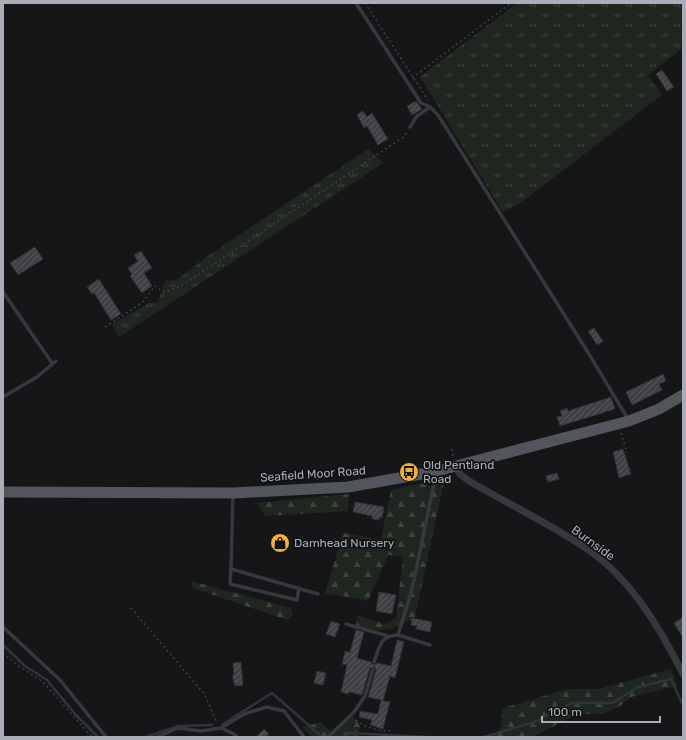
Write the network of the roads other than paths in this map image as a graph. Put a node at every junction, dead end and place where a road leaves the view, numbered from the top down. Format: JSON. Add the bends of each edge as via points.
{"nodes":[{"id":1,"x":356,"y":3,"type":"edge"},
{"id":2,"x":430,"y":107,"type":"junction"},
{"id":3,"x":410,"y":126,"type":"road end"},
{"id":4,"x":3,"y":292,"type":"edge"},
{"id":5,"x":56,"y":361,"type":"dead end"},
{"id":6,"x":52,"y":363,"type":"junction"},
{"id":7,"x":683,"y":395,"type":"edge"},
{"id":8,"x":3,"y":397,"type":"edge"},
{"id":9,"x":624,"y":422,"type":"junction"},
{"id":10,"x":456,"y":467,"type":"junction"},
{"id":11,"x":434,"y":472,"type":"junction"},
{"id":12,"x":3,"y":492,"type":"edge"},
{"id":13,"x":233,"y":493,"type":"junction"},
{"id":14,"x":231,"y":569,"type":"junction"},
{"id":15,"x":299,"y":588,"type":"junction"},
{"id":16,"x":318,"y":594,"type":"dead end"},
{"id":17,"x":346,"y":624,"type":"dead end"},
{"id":18,"x":3,"y":627,"type":"edge"},
{"id":19,"x":398,"y":635,"type":"junction"},
{"id":20,"x":388,"y":636,"type":"junction"},
{"id":21,"x":430,"y":645,"type":"dead end"},
{"id":22,"x":374,"y":662,"type":"dead end"},
{"id":23,"x":373,"y":669,"type":"dead end"},
{"id":24,"x":683,"y":674,"type":"edge"},
{"id":25,"x":221,"y":728,"type":"junction"},
{"id":26,"x":106,"y":737,"type":"edge"},
{"id":27,"x":157,"y":737,"type":"edge"},
{"id":28,"x":237,"y":737,"type":"edge"},
{"id":29,"x":304,"y":737,"type":"edge"},
{"id":30,"x":328,"y":737,"type":"edge"}],
"edges":[{"from":1,"to":2,"type":"lane","via":[[420,103]]},
{"from":2,"to":3,"type":"lane","via":[[417,116]]},
{"from":2,"to":9,"type":"lane","via":[[438,115]]},
{"from":4,"to":6,"type":"lane"},
{"from":5,"to":6,"type":"lane"},
{"from":6,"to":8,"type":"lane","via":[[46,371]]},
{"from":7,"to":9,"type":"main road","name":"Seafield Moor Road","via":[[659,409]]},
{"from":9,"to":10,"type":"main road","name":"Seafield Moor Road"},
{"from":10,"to":11,"type":"main road","name":"Seafield Moor Road"},
{"from":10,"to":24,"type":"street","name":"Burnside","via":[[469,481],[590,551],[613,571],[658,628]]},
{"from":11,"to":13,"type":"main road","name":"Seafield Moor Road","via":[[348,487]]},
{"from":11,"to":19,"type":"lane","via":[[434,484],[412,589]]},
{"from":12,"to":13,"type":"main road","name":"Seafield Moor Road"},
{"from":13,"to":14,"type":"lane"},
{"from":14,"to":15,"type":"lane"},
{"from":14,"to":15,"type":"lane","via":[[230,584],[297,600]]},
{"from":15,"to":16,"type":"lane"},
{"from":17,"to":20,"type":"lane"},
{"from":18,"to":26,"type":"lane","via":[[60,680]]},
{"from":19,"to":20,"type":"lane"},
{"from":19,"to":21,"type":"lane"},
{"from":20,"to":22,"type":"lane","via":[[382,640]]},
{"from":23,"to":30,"type":"lane","via":[[365,696],[354,712]]},
{"from":25,"to":27,"type":"lane","via":[[201,731],[178,728]]},
{"from":25,"to":28,"type":"lane"},
{"from":25,"to":29,"type":"lane","via":[[244,714],[267,707],[284,711]]}]}
